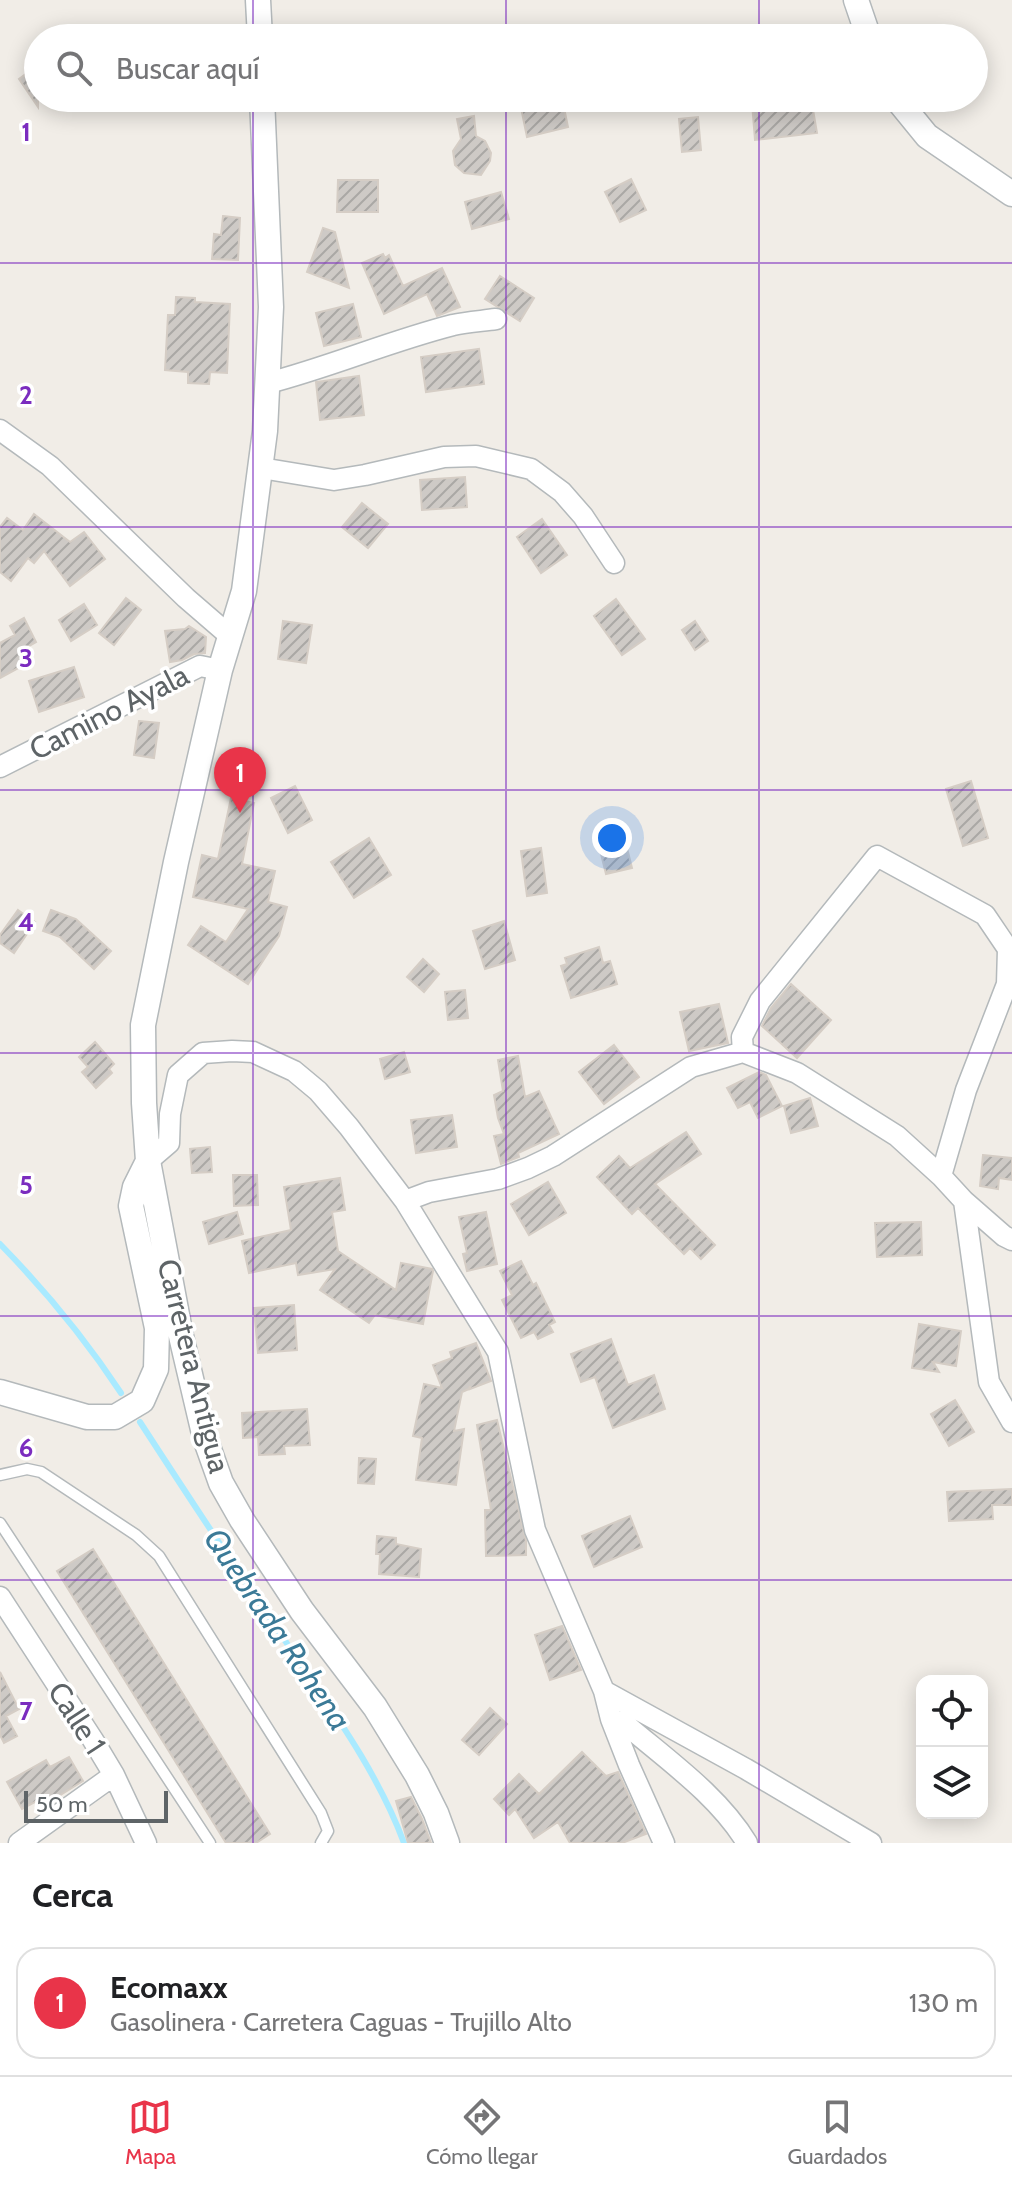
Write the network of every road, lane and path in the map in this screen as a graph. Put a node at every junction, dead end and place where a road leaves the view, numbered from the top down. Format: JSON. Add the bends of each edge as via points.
{"nodes":[{"id":1,"x":258,"y":0,"type":"edge"},
{"id":2,"x":856,"y":0,"type":"edge"},
{"id":3,"x":259,"y":24,"type":"edge"},
{"id":4,"x":864,"y":24,"type":"edge"},
{"id":5,"x":263,"y":112,"type":"edge"},
{"id":6,"x":907,"y":112,"type":"edge"},
{"id":7,"x":1012,"y":194,"type":"edge"},
{"id":8,"x":496,"y":319,"type":"dead end"},
{"id":9,"x":268,"y":383,"type":"junction"},
{"id":10,"x":0,"y":430,"type":"edge"},
{"id":11,"x":261,"y":468,"type":"junction"},
{"id":12,"x":614,"y":563,"type":"dead end"},
{"id":13,"x":230,"y":636,"type":"junction"},
{"id":14,"x":220,"y":670,"type":"junction"},
{"id":15,"x":0,"y":767,"type":"edge"},
{"id":16,"x":743,"y":1052,"type":"junction"},
{"id":17,"x":148,"y":1161,"type":"junction"},
{"id":18,"x":941,"y":1176,"type":"junction"},
{"id":19,"x":405,"y":1201,"type":"junction"},
{"id":20,"x":964,"y":1201,"type":"junction"},
{"id":21,"x":1012,"y":1240,"type":"edge"},
{"id":22,"x":0,"y":1392,"type":"edge"},
{"id":23,"x":1012,"y":1422,"type":"edge"},
{"id":24,"x":0,"y":1475,"type":"edge"},
{"id":25,"x":0,"y":1523,"type":"edge"},
{"id":26,"x":0,"y":1597,"type":"edge"},
{"id":27,"x":604,"y":1691,"type":"junction"},
{"id":28,"x":611,"y":1719,"type":"junction"},
{"id":29,"x":114,"y":1775,"type":"junction"},
{"id":30,"x":19,"y":1843,"type":"edge"},
{"id":31,"x":146,"y":1843,"type":"edge"},
{"id":32,"x":210,"y":1843,"type":"edge"},
{"id":33,"x":321,"y":1843,"type":"edge"},
{"id":34,"x":447,"y":1843,"type":"edge"},
{"id":35,"x":664,"y":1843,"type":"edge"},
{"id":36,"x":747,"y":1843,"type":"edge"},
{"id":37,"x":871,"y":1843,"type":"edge"}],
"edges":[{"from":1,"to":3,"type":"street"},
{"from":2,"to":4,"type":"street"},
{"from":5,"to":9,"type":"street","name":"Carretera Antigua","via":[[271,307]]},
{"from":6,"to":7,"type":"street","via":[[927,136]]},
{"from":8,"to":9,"type":"street","via":[[456,324]]},
{"from":9,"to":11,"type":"street","name":"Carretera Antigua"},
{"from":10,"to":13,"type":"street","via":[[50,466]]},
{"from":11,"to":12,"type":"street","via":[[334,480],[444,457],[476,456],[531,469],[562,492]]},
{"from":11,"to":13,"type":"street","name":"Carretera Antigua","via":[[244,591]]},
{"from":13,"to":14,"type":"street","name":"Carretera Antigua"},
{"from":14,"to":15,"type":"street","name":"Camino Ayala","via":[[200,666]]},
{"from":14,"to":17,"type":"street","name":"Carretera Antigua","via":[[143,1025]]},
{"from":16,"to":18,"type":"street","via":[[810,1081],[897,1136]]},
{"from":16,"to":18,"type":"street","via":[[742,1037],[760,1001],[877,856],[985,915],[1008,949],[1007,984],[966,1090]]},
{"from":16,"to":19,"type":"street","via":[[691,1067],[528,1168]]},
{"from":17,"to":19,"type":"street","via":[[169,1143],[178,1075],[203,1053],[253,1052],[294,1071],[318,1091]]},
{"from":17,"to":22,"type":"street","via":[[131,1206],[157,1328],[156,1369],[142,1401],[115,1417],[87,1417]]},
{"from":17,"to":34,"type":"street","name":"Carretera Antigua","via":[[181,1336],[221,1483],[302,1611],[375,1707],[417,1775]]},
{"from":18,"to":20,"type":"street"},
{"from":19,"to":27,"type":"street","via":[[498,1352],[535,1530]]},
{"from":20,"to":21,"type":"street"},
{"from":20,"to":23,"type":"street","via":[[989,1382]]},
{"from":24,"to":33,"type":"lane","via":[[27,1469],[41,1472],[159,1556],[321,1813],[328,1831]]},
{"from":25,"to":32,"type":"lane"},
{"from":26,"to":29,"type":"street","name":"Calle 1"},
{"from":27,"to":28,"type":"street"},
{"from":27,"to":37,"type":"street"},
{"from":28,"to":35,"type":"street"},
{"from":28,"to":36,"type":"street","via":[[624,1723],[707,1794]]},
{"from":29,"to":30,"type":"street"},
{"from":29,"to":31,"type":"street","name":"Calle 1"}]}
